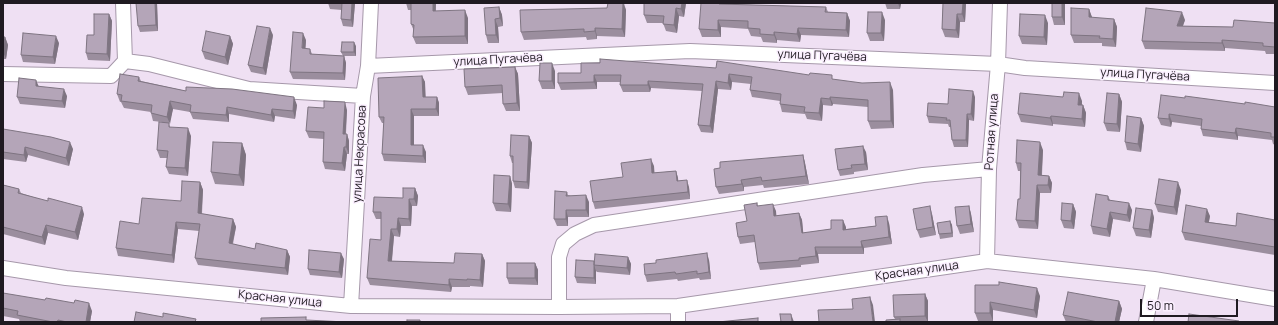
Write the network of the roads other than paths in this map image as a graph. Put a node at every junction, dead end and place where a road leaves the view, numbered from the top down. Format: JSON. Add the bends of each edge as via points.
{"nodes":[{"id":1,"x":123,"y":3,"type":"edge"},
{"id":2,"x":371,"y":3,"type":"edge"},
{"id":3,"x":1000,"y":3,"type":"edge"},
{"id":4,"x":125,"y":61,"type":"junction"},
{"id":5,"x":998,"y":64,"type":"junction"},
{"id":6,"x":368,"y":66,"type":"junction"},
{"id":7,"x":3,"y":74,"type":"edge"},
{"id":8,"x":1275,"y":83,"type":"edge"},
{"id":9,"x":363,"y":96,"type":"junction"},
{"id":10,"x":989,"y":169,"type":"junction"},
{"id":11,"x":987,"y":261,"type":"junction"},
{"id":12,"x":3,"y":268,"type":"edge"},
{"id":13,"x":1154,"y":280,"type":"junction"},
{"id":14,"x":1275,"y":299,"type":"edge"},
{"id":15,"x":351,"y":306,"type":"junction"},
{"id":16,"x":678,"y":306,"type":"junction"},
{"id":17,"x":559,"y":307,"type":"junction"},
{"id":18,"x":678,"y":322,"type":"edge"},
{"id":19,"x":1146,"y":322,"type":"edge"}],
"edges":[{"from":1,"to":4,"type":"street"},
{"from":2,"to":6,"type":"street","name":"улица Некрасова"},
{"from":3,"to":5,"type":"street","name":"Ротная улица"},
{"from":4,"to":7,"type":"street","via":[[111,76]]},
{"from":4,"to":9,"type":"street","via":[[150,64],[249,88]]},
{"from":5,"to":6,"type":"street","name":"улица Пугачёва","via":[[690,51]]},
{"from":5,"to":8,"type":"street","name":"улица Пугачёва","via":[[1025,68]]},
{"from":5,"to":10,"type":"street","name":"Ротная улица"},
{"from":6,"to":9,"type":"street","name":"улица Некрасова"},
{"from":9,"to":15,"type":"street","name":"улица Некрасова"},
{"from":10,"to":11,"type":"street","name":"Ротная улица"},
{"from":10,"to":17,"type":"street","via":[[923,175],[594,225],[574,234],[563,244],[559,257]]},
{"from":11,"to":13,"type":"street","name":"Красная улица"},
{"from":11,"to":16,"type":"street","name":"Красная улица"},
{"from":12,"to":15,"type":"street","name":"Красная улица","via":[[66,278]]},
{"from":13,"to":14,"type":"street","name":"Красная улица"},
{"from":13,"to":19,"type":"street"},
{"from":15,"to":17,"type":"street","name":"Красная улица"},
{"from":16,"to":17,"type":"street","name":"Красная улица"},
{"from":16,"to":18,"type":"street"}]}
